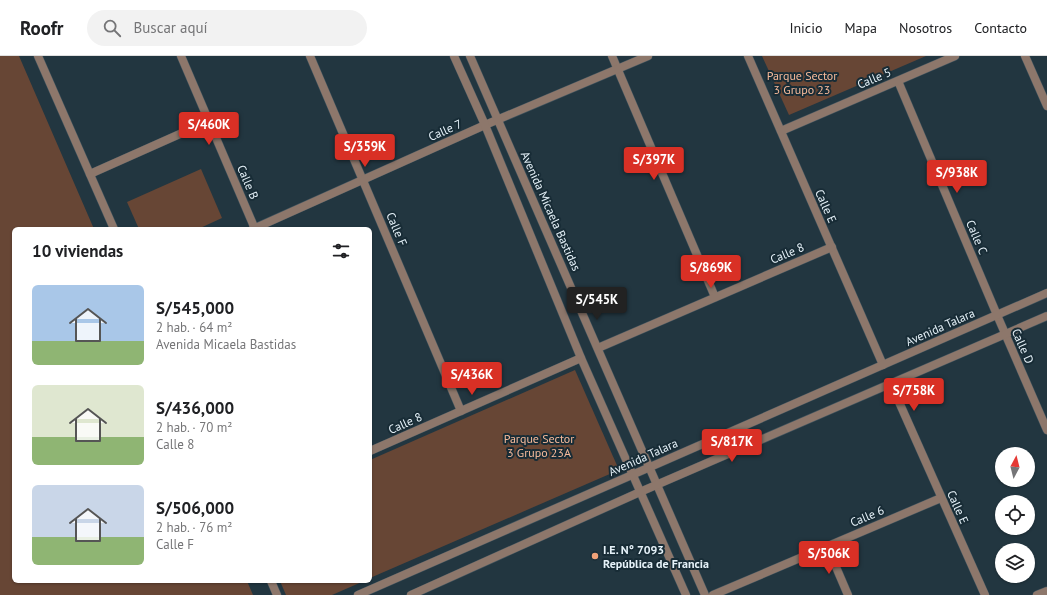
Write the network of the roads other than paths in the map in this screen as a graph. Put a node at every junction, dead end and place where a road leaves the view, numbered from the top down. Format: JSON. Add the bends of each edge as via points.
{"nodes":[{"id":1,"x":38,"y":56,"type":"edge"},
{"id":2,"x":181,"y":56,"type":"edge"},
{"id":3,"x":310,"y":56,"type":"edge"},
{"id":4,"x":454,"y":56,"type":"edge"},
{"id":5,"x":470,"y":56,"type":"edge"},
{"id":6,"x":612,"y":56,"type":"edge"},
{"id":7,"x":648,"y":56,"type":"edge"},
{"id":8,"x":748,"y":56,"type":"edge"},
{"id":9,"x":955,"y":56,"type":"edge"},
{"id":10,"x":1025,"y":56,"type":"edge"},
{"id":11,"x":617,"y":69,"type":"junction"},
{"id":12,"x":898,"y":81,"type":"junction"},
{"id":13,"x":1047,"y":106,"type":"edge"},
{"id":14,"x":498,"y":120,"type":"junction"},
{"id":15,"x":209,"y":121,"type":"junction"},
{"id":16,"x":485,"y":126,"type":"junction"},
{"id":17,"x":781,"y":131,"type":"junction"},
{"id":18,"x":90,"y":174,"type":"junction"},
{"id":19,"x":363,"y":180,"type":"junction"},
{"id":20,"x":113,"y":227,"type":"edge"},
{"id":21,"x":253,"y":227,"type":"edge"},
{"id":22,"x":258,"y":227,"type":"edge"},
{"id":23,"x":832,"y":247,"type":"junction"},
{"id":24,"x":1047,"y":293,"type":"edge"},
{"id":25,"x":716,"y":298,"type":"junction"},
{"id":26,"x":997,"y":315,"type":"junction"},
{"id":27,"x":1047,"y":316,"type":"edge"},
{"id":28,"x":1005,"y":334,"type":"junction"},
{"id":29,"x":598,"y":348,"type":"junction"},
{"id":30,"x":581,"y":358,"type":"junction"},
{"id":31,"x":883,"y":365,"type":"junction"},
{"id":32,"x":891,"y":384,"type":"junction"},
{"id":33,"x":461,"y":411,"type":"junction"},
{"id":34,"x":1047,"y":430,"type":"edge"},
{"id":35,"x":372,"y":450,"type":"edge"},
{"id":36,"x":650,"y":467,"type":"junction"},
{"id":37,"x":632,"y":475,"type":"junction"},
{"id":38,"x":658,"y":484,"type":"junction"},
{"id":39,"x":640,"y":492,"type":"junction"},
{"id":40,"x":941,"y":498,"type":"junction"},
{"id":41,"x":827,"y":546,"type":"junction"},
{"id":42,"x":272,"y":583,"type":"edge"},
{"id":43,"x":1047,"y":591,"type":"edge"},
{"id":44,"x":277,"y":595,"type":"edge"},
{"id":45,"x":358,"y":595,"type":"edge"},
{"id":46,"x":411,"y":595,"type":"edge"},
{"id":47,"x":686,"y":595,"type":"edge"},
{"id":48,"x":705,"y":595,"type":"edge"},
{"id":49,"x":713,"y":595,"type":"edge"},
{"id":50,"x":848,"y":595,"type":"edge"},
{"id":51,"x":985,"y":595,"type":"edge"},
{"id":52,"x":1037,"y":595,"type":"edge"}],
"edges":[{"from":1,"to":18,"type":"street"},
{"from":2,"to":15,"type":"street","name":"Calle B"},
{"from":3,"to":19,"type":"street","name":"Calle F"},
{"from":4,"to":16,"type":"street"},
{"from":5,"to":14,"type":"street","name":"Avenida Micaela Bastidas"},
{"from":6,"to":11,"type":"street"},
{"from":7,"to":11,"type":"street","name":"Calle 7"},
{"from":8,"to":17,"type":"street","name":"Calle E"},
{"from":9,"to":12,"type":"street","name":"Calle 5"},
{"from":10,"to":13,"type":"street"},
{"from":11,"to":14,"type":"street","name":"Calle 7"},
{"from":11,"to":25,"type":"street"},
{"from":12,"to":17,"type":"street","name":"Calle 5"},
{"from":12,"to":26,"type":"street","name":"Calle C"},
{"from":14,"to":16,"type":"street","name":"Calle 7"},
{"from":14,"to":29,"type":"street","name":"Avenida Micaela Bastidas"},
{"from":15,"to":18,"type":"street"},
{"from":15,"to":21,"type":"street","name":"Calle B"},
{"from":16,"to":19,"type":"street","name":"Calle 7"},
{"from":16,"to":30,"type":"street"},
{"from":17,"to":23,"type":"street","name":"Calle E"},
{"from":18,"to":20,"type":"street"},
{"from":19,"to":22,"type":"street","name":"Calle 7"},
{"from":19,"to":33,"type":"street","name":"Calle F"},
{"from":23,"to":25,"type":"street","name":"Calle 8"},
{"from":23,"to":31,"type":"street","name":"Calle E"},
{"from":24,"to":26,"type":"street","name":"Avenida Talara"},
{"from":25,"to":29,"type":"street","name":"Calle 8"},
{"from":26,"to":28,"type":"street","name":"Calle D"},
{"from":26,"to":31,"type":"street","name":"Avenida Talara"},
{"from":27,"to":28,"type":"street"},
{"from":28,"to":32,"type":"street"},
{"from":28,"to":34,"type":"street","name":"Calle D"},
{"from":29,"to":36,"type":"street","name":"Avenida Micaela Bastidas"},
{"from":30,"to":33,"type":"street","name":"Calle 8"},
{"from":30,"to":37,"type":"street"},
{"from":31,"to":36,"type":"street","name":"Avenida Talara"},
{"from":32,"to":38,"type":"street"},
{"from":32,"to":40,"type":"street","name":"Calle E"},
{"from":33,"to":35,"type":"street","name":"Calle 8"},
{"from":36,"to":37,"type":"street","name":"Avenida Talara"},
{"from":36,"to":38,"type":"street","name":"Avenida Micaela Bastidas"},
{"from":37,"to":39,"type":"street"},
{"from":37,"to":45,"type":"street","name":"Avenida Talara"},
{"from":38,"to":39,"type":"street"},
{"from":38,"to":48,"type":"street","name":"Avenida Micaela Bastidas"},
{"from":39,"to":46,"type":"street"},
{"from":39,"to":47,"type":"street"},
{"from":40,"to":41,"type":"street","name":"Calle 6"},
{"from":40,"to":51,"type":"street","name":"Calle E"},
{"from":41,"to":49,"type":"street","name":"Calle 6"},
{"from":41,"to":50,"type":"street"},
{"from":42,"to":44,"type":"street"},
{"from":43,"to":52,"type":"street"}]}
